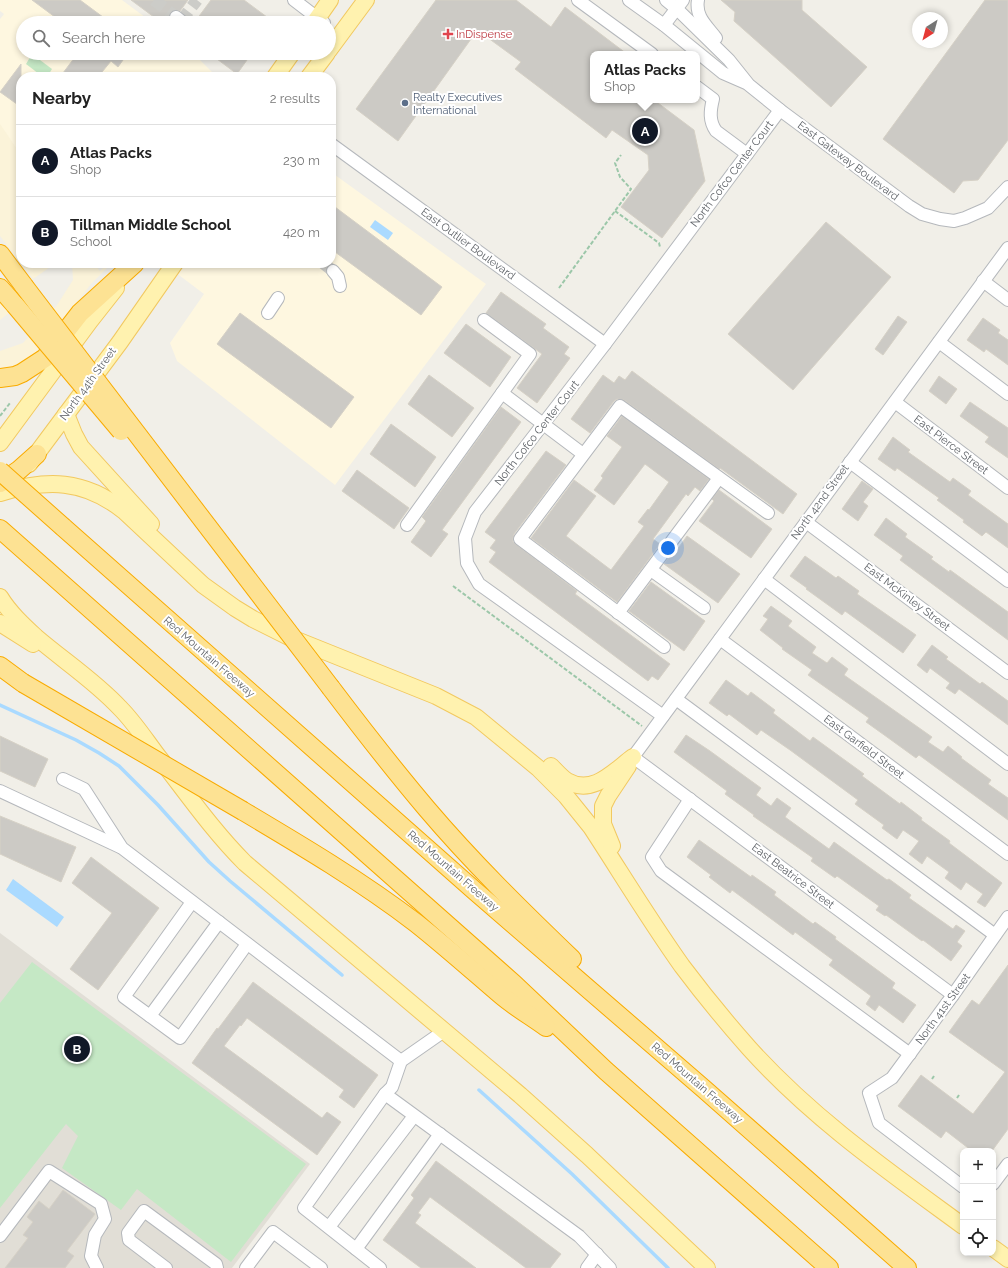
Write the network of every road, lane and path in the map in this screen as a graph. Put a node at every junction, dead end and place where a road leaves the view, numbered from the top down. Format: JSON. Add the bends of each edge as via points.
{"nodes":[{"id":1,"x":294,"y":0,"type":"edge"},
{"id":2,"x":330,"y":0,"type":"edge"},
{"id":3,"x":366,"y":0,"type":"edge"},
{"id":4,"x":578,"y":0,"type":"edge"},
{"id":5,"x":630,"y":0,"type":"edge"},
{"id":6,"x":666,"y":0,"type":"edge"},
{"id":7,"x":698,"y":0,"type":"edge"},
{"id":8,"x":680,"y":4,"type":"edge"},
{"id":9,"x":314,"y":16,"type":"edge"},
{"id":10,"x":327,"y":16,"type":"edge"},
{"id":11,"x":336,"y":18,"type":"edge"},
{"id":12,"x":664,"y":25,"type":"junction"},
{"id":13,"x":648,"y":51,"type":"edge"},
{"id":14,"x":696,"y":51,"type":"edge"},
{"id":15,"x":700,"y":54,"type":"edge"},
{"id":16,"x":287,"y":60,"type":"edge"},
{"id":17,"x":322,"y":60,"type":"edge"},
{"id":18,"x":729,"y":60,"type":"junction"},
{"id":19,"x":279,"y":72,"type":"edge"},
{"id":20,"x":313,"y":72,"type":"edge"},
{"id":21,"x":749,"y":85,"type":"junction"},
{"id":22,"x":700,"y":89,"type":"edge"},
{"id":23,"x":780,"y":110,"type":"junction"},
{"id":24,"x":336,"y":148,"type":"edge"},
{"id":25,"x":747,"y":154,"type":"junction"},
{"id":26,"x":621,"y":155,"type":"dead end"},
{"id":27,"x":1008,"y":187,"type":"edge"},
{"id":28,"x":615,"y":211,"type":"junction"},
{"id":29,"x":660,"y":247,"type":"dead end"},
{"id":30,"x":1008,"y":248,"type":"edge"},
{"id":31,"x":0,"y":254,"type":"edge"},
{"id":32,"x":130,"y":268,"type":"edge"},
{"id":33,"x":131,"y":268,"type":"edge"},
{"id":34,"x":172,"y":268,"type":"edge"},
{"id":35,"x":333,"y":271,"type":"tunnel mouth"},
{"id":36,"x":983,"y":281,"type":"junction"},
{"id":37,"x":340,"y":286,"type":"dead end"},
{"id":38,"x":0,"y":288,"type":"edge"},
{"id":39,"x":559,"y":288,"type":"dead end"},
{"id":40,"x":278,"y":298,"type":"dead end"},
{"id":41,"x":1008,"y":300,"type":"edge"},
{"id":42,"x":268,"y":313,"type":"dead end"},
{"id":43,"x":484,"y":320,"type":"dead end"},
{"id":44,"x":939,"y":342,"type":"junction"},
{"id":45,"x":605,"y":344,"type":"junction"},
{"id":46,"x":0,"y":378,"type":"edge"},
{"id":47,"x":502,"y":393,"type":"junction"},
{"id":48,"x":1008,"y":394,"type":"edge"},
{"id":49,"x":12,"y":400,"type":"dead end"},
{"id":50,"x":895,"y":402,"type":"junction"},
{"id":51,"x":66,"y":414,"type":"junction"},
{"id":52,"x":0,"y":416,"type":"edge"},
{"id":53,"x":543,"y":425,"type":"junction"},
{"id":54,"x":2,"y":443,"type":"edge"},
{"id":55,"x":37,"y":454,"type":"joint"},
{"id":56,"x":583,"y":454,"type":"junction"},
{"id":57,"x":850,"y":462,"type":"junction"},
{"id":58,"x":0,"y":472,"type":"edge"},
{"id":59,"x":719,"y":478,"type":"junction"},
{"id":60,"x":1008,"y":488,"type":"edge"},
{"id":61,"x":4,"y":489,"type":"edge"},
{"id":62,"x":0,"y":504,"type":"edge"},
{"id":63,"x":768,"y":513,"type":"dead end"},
{"id":64,"x":806,"y":522,"type":"junction"},
{"id":65,"x":407,"y":525,"type":"dead end"},
{"id":66,"x":0,"y":529,"type":"edge"},
{"id":67,"x":212,"y":532,"type":"junction"},
{"id":68,"x":651,"y":570,"type":"junction"},
{"id":69,"x":764,"y":579,"type":"junction"},
{"id":70,"x":1008,"y":581,"type":"edge"},
{"id":71,"x":203,"y":585,"type":"junction"},
{"id":72,"x":453,"y":586,"type":"dead end"},
{"id":73,"x":0,"y":597,"type":"edge"},
{"id":74,"x":704,"y":608,"type":"dead end"},
{"id":75,"x":618,"y":614,"type":"junction"},
{"id":76,"x":0,"y":624,"type":"edge"},
{"id":77,"x":720,"y":639,"type":"junction"},
{"id":78,"x":664,"y":647,"type":"dead end"},
{"id":79,"x":0,"y":666,"type":"edge"},
{"id":80,"x":1008,"y":672,"type":"edge"},
{"id":81,"x":0,"y":674,"type":"edge"},
{"id":82,"x":88,"y":678,"type":"junction"},
{"id":83,"x":23,"y":684,"type":"junction"},
{"id":84,"x":676,"y":699,"type":"junction"},
{"id":85,"x":663,"y":716,"type":"junction"},
{"id":86,"x":476,"y":717,"type":"junction"},
{"id":87,"x":651,"y":732,"type":"junction"},
{"id":88,"x":633,"y":757,"type":"junction"},
{"id":89,"x":1008,"y":764,"type":"edge"},
{"id":90,"x":63,"y":779,"type":"dead end"},
{"id":91,"x":0,"y":791,"type":"edge"},
{"id":92,"x":690,"y":799,"type":"junction"},
{"id":93,"x":122,"y":848,"type":"junction"},
{"id":94,"x":1008,"y":854,"type":"edge"},
{"id":95,"x":625,"y":879,"type":"junction"},
{"id":96,"x":192,"y":902,"type":"junction"},
{"id":97,"x":1008,"y":917,"type":"edge"},
{"id":98,"x":219,"y":922,"type":"junction"},
{"id":99,"x":995,"y":935,"type":"junction"},
{"id":100,"x":247,"y":944,"type":"junction"},
{"id":101,"x":953,"y":995,"type":"junction"},
{"id":102,"x":150,"y":1016,"type":"junction"},
{"id":103,"x":444,"y":1031,"type":"junction"},
{"id":104,"x":910,"y":1054,"type":"junction"},
{"id":105,"x":400,"y":1061,"type":"junction"},
{"id":106,"x":606,"y":1071,"type":"junction"},
{"id":107,"x":934,"y":1076,"type":"dead end"},
{"id":108,"x":932,"y":1079,"type":"dead end"},
{"id":109,"x":704,"y":1089,"type":"junction"},
{"id":110,"x":385,"y":1094,"type":"junction"},
{"id":111,"x":959,"y":1095,"type":"dead end"},
{"id":112,"x":957,"y":1098,"type":"dead end"},
{"id":113,"x":414,"y":1116,"type":"junction"},
{"id":114,"x":440,"y":1134,"type":"junction"},
{"id":115,"x":1008,"y":1164,"type":"edge"},
{"id":116,"x":996,"y":1180,"type":"edge"},
{"id":117,"x":960,"y":1185,"type":"edge"},
{"id":118,"x":960,"y":1224,"type":"edge"},
{"id":119,"x":329,"y":1227,"type":"junction"},
{"id":120,"x":0,"y":1236,"type":"edge"},
{"id":121,"x":356,"y":1249,"type":"junction"},
{"id":122,"x":996,"y":1250,"type":"edge"},
{"id":123,"x":597,"y":1254,"type":"junction"},
{"id":124,"x":1008,"y":1259,"type":"edge"},
{"id":125,"x":97,"y":1268,"type":"edge"},
{"id":126,"x":166,"y":1268,"type":"edge"},
{"id":127,"x":217,"y":1268,"type":"edge"},
{"id":128,"x":246,"y":1268,"type":"edge"},
{"id":129,"x":321,"y":1268,"type":"edge"},
{"id":130,"x":380,"y":1268,"type":"edge"},
{"id":131,"x":587,"y":1268,"type":"edge"},
{"id":132,"x":610,"y":1268,"type":"edge"},
{"id":133,"x":707,"y":1268,"type":"edge"},
{"id":134,"x":830,"y":1268,"type":"edge"},
{"id":135,"x":907,"y":1268,"type":"edge"}],
"edges":[{"from":1,"to":9,"type":"street"},
{"from":2,"to":10,"type":"main road"},
{"from":3,"to":11,"type":"main road"},
{"from":4,"to":13,"type":"street"},
{"from":5,"to":12,"type":"street","name":"East Gateway Boulevard"},
{"from":6,"to":8,"type":"street","name":"East Gateway Boulevard"},
{"from":7,"to":18,"type":"street","name":"East Gateway Boulevard","via":[[702,21],[716,37]]},
{"from":8,"to":12,"type":"street"},
{"from":8,"to":18,"type":"street","name":"East Gateway Boulevard"},
{"from":12,"to":14,"type":"street","name":"East Gateway Boulevard"},
{"from":15,"to":21,"type":"street","name":"East Gateway Boulevard","via":[[723,73]]},
{"from":16,"to":19,"type":"main road"},
{"from":17,"to":20,"type":"main road"},
{"from":18,"to":21,"type":"street","name":"East Gateway Boulevard"},
{"from":21,"to":23,"type":"street","name":"East Gateway Boulevard"},
{"from":22,"to":25,"type":"street","via":[[714,99],[710,114],[716,131]]},
{"from":23,"to":25,"type":"street","name":"North Cofco Center Court"},
{"from":23,"to":27,"type":"street","name":"East Gateway Boulevard","via":[[922,214],[954,221],[965,218],[988,208]]},
{"from":24,"to":45,"type":"street","name":"East Outlier Boulevard"},
{"from":25,"to":45,"type":"street","name":"North Cofco Center Court"},
{"from":26,"to":28,"type":"path","via":[[615,163],[620,177],[631,189]]},
{"from":28,"to":29,"type":"path","via":[[659,243]]},
{"from":28,"to":39,"type":"path"},
{"from":30,"to":36,"type":"street","name":"North 42nd Street"},
{"from":31,"to":67,"type":"highway","bridge":true},
{"from":32,"to":46,"type":"highway","via":[[80,313],[45,358],[22,373]]},
{"from":33,"to":54,"type":"main road"},
{"from":34,"to":51,"type":"main road","name":"North 44th Street"},
{"from":35,"to":37,"type":"street"},
{"from":36,"to":41,"type":"street"},
{"from":36,"to":44,"type":"street","name":"North 42nd Street"},
{"from":38,"to":67,"type":"highway","bridge":true,"via":[[132,444]]},
{"from":40,"to":42,"type":"street"},
{"from":43,"to":47,"type":"street","via":[[530,354]]},
{"from":44,"to":48,"type":"street"},
{"from":44,"to":50,"type":"street","name":"North 42nd Street"},
{"from":45,"to":53,"type":"street","name":"North Cofco Center Court"},
{"from":47,"to":53,"type":"street"},
{"from":47,"to":65,"type":"street"},
{"from":49,"to":52,"type":"path"},
{"from":50,"to":57,"type":"street","name":"North 42nd Street"},
{"from":50,"to":60,"type":"street","name":"East Pierce Street"},
{"from":51,"to":55,"type":"main road","name":"North 44th Street"},
{"from":51,"to":71,"type":"main road","via":[[81,447]]},
{"from":53,"to":56,"type":"street"},
{"from":53,"to":85,"type":"street","name":"North Cofco Center Court","via":[[475,512],[465,538],[467,563],[479,584]]},
{"from":55,"to":61,"type":"highway","via":[[19,470]]},
{"from":56,"to":59,"type":"street","via":[[620,406]]},
{"from":56,"to":75,"type":"street","via":[[520,539]]},
{"from":57,"to":64,"type":"street","name":"North 42nd Street"},
{"from":57,"to":70,"type":"street"},
{"from":58,"to":109,"type":"highway","name":"Red Mountain Freeway","bridge":true},
{"from":59,"to":63,"type":"street"},
{"from":59,"to":68,"type":"street"},
{"from":61,"to":62,"type":"main road"},
{"from":61,"to":71,"type":"main road","via":[[54,484],[97,493],[124,511]]},
{"from":64,"to":69,"type":"street","name":"North 42nd Street"},
{"from":64,"to":80,"type":"street","name":"East McKinley Street"},
{"from":66,"to":106,"type":"highway","via":[[514,984]]},
{"from":67,"to":109,"type":"highway","bridge":true,"via":[[397,772],[454,839],[545,933]]},
{"from":68,"to":74,"type":"street"},
{"from":68,"to":75,"type":"street"},
{"from":69,"to":77,"type":"street","name":"North 42nd Street"},
{"from":69,"to":89,"type":"street"},
{"from":71,"to":86,"type":"main road","via":[[235,608],[272,629],[436,696]]},
{"from":72,"to":87,"type":"path"},
{"from":73,"to":82,"type":"main road","via":[[24,626]]},
{"from":75,"to":78,"type":"street"},
{"from":76,"to":82,"type":"main road"},
{"from":77,"to":84,"type":"street","name":"North 42nd Street"},
{"from":77,"to":94,"type":"street","name":"East Garfield Street"},
{"from":79,"to":83,"type":"highway"},
{"from":81,"to":83,"type":"highway"},
{"from":82,"to":103,"type":"main road","via":[[120,708],[215,831],[246,863]]},
{"from":83,"to":106,"type":"highway","bridge":true,"via":[[243,811],[372,891],[416,923],[503,996]]},
{"from":84,"to":85,"type":"street","name":"North 42nd Street"},
{"from":84,"to":99,"type":"street"},
{"from":85,"to":87,"type":"street","name":"North 42nd Street"},
{"from":86,"to":88,"type":"main road","via":[[524,743],[565,780],[576,785],[589,786],[600,782]]},
{"from":86,"to":95,"type":"main road","via":[[538,768],[566,796],[591,827]]},
{"from":87,"to":88,"type":"street","name":"North 42nd Street"},
{"from":88,"to":92,"type":"street","name":"East Beatrice Street"},
{"from":88,"to":95,"type":"main road","via":[[605,802],[602,812],[603,824]]},
{"from":90,"to":93,"type":"street","via":[[84,789]]},
{"from":91,"to":93,"type":"street"},
{"from":92,"to":101,"type":"street","name":"East Beatrice Street"},
{"from":92,"to":104,"type":"street","via":[[652,857],[661,870]]},
{"from":93,"to":96,"type":"street"},
{"from":95,"to":118,"type":"main road","via":[[694,981],[766,1066],[838,1132]]},
{"from":96,"to":98,"type":"street"},
{"from":96,"to":102,"type":"street","via":[[124,997]]},
{"from":97,"to":99,"type":"street","name":"North 41st Street"},
{"from":98,"to":100,"type":"street"},
{"from":98,"to":102,"type":"street"},
{"from":99,"to":101,"type":"street","name":"North 41st Street"},
{"from":100,"to":102,"type":"street","via":[[180,1038]]},
{"from":100,"to":105,"type":"street"},
{"from":101,"to":104,"type":"street","name":"North 41st Street"},
{"from":103,"to":105,"type":"street"},
{"from":103,"to":133,"type":"main road","via":[[552,1123]]},
{"from":104,"to":117,"type":"street","name":"North 41st Street","via":[[892,1078],[870,1093],[879,1123]]},
{"from":105,"to":110,"type":"street","via":[[392,1087]]},
{"from":106,"to":134,"type":"highway"},
{"from":107,"to":108,"type":"path"},
{"from":109,"to":135,"type":"highway","name":"Red Mountain Freeway"},
{"from":110,"to":113,"type":"street"},
{"from":110,"to":119,"type":"street","via":[[304,1208]]},
{"from":111,"to":112,"type":"path"},
{"from":113,"to":114,"type":"street"},
{"from":113,"to":119,"type":"street"},
{"from":114,"to":121,"type":"street"},
{"from":114,"to":123,"type":"street","via":[[579,1236]]},
{"from":115,"to":116,"type":"street"},
{"from":119,"to":121,"type":"street"},
{"from":120,"to":125,"type":"street","via":[[49,1171],[101,1204],[105,1219],[95,1235],[91,1256]]},
{"from":121,"to":130,"type":"street"},
{"from":122,"to":124,"type":"main road"},
{"from":123,"to":131,"type":"street"},
{"from":123,"to":132,"type":"street"},
{"from":126,"to":127,"type":"street","via":[[129,1240],[128,1233],[144,1211],[216,1264]]},
{"from":128,"to":129,"type":"street","via":[[273,1232]]}]}
